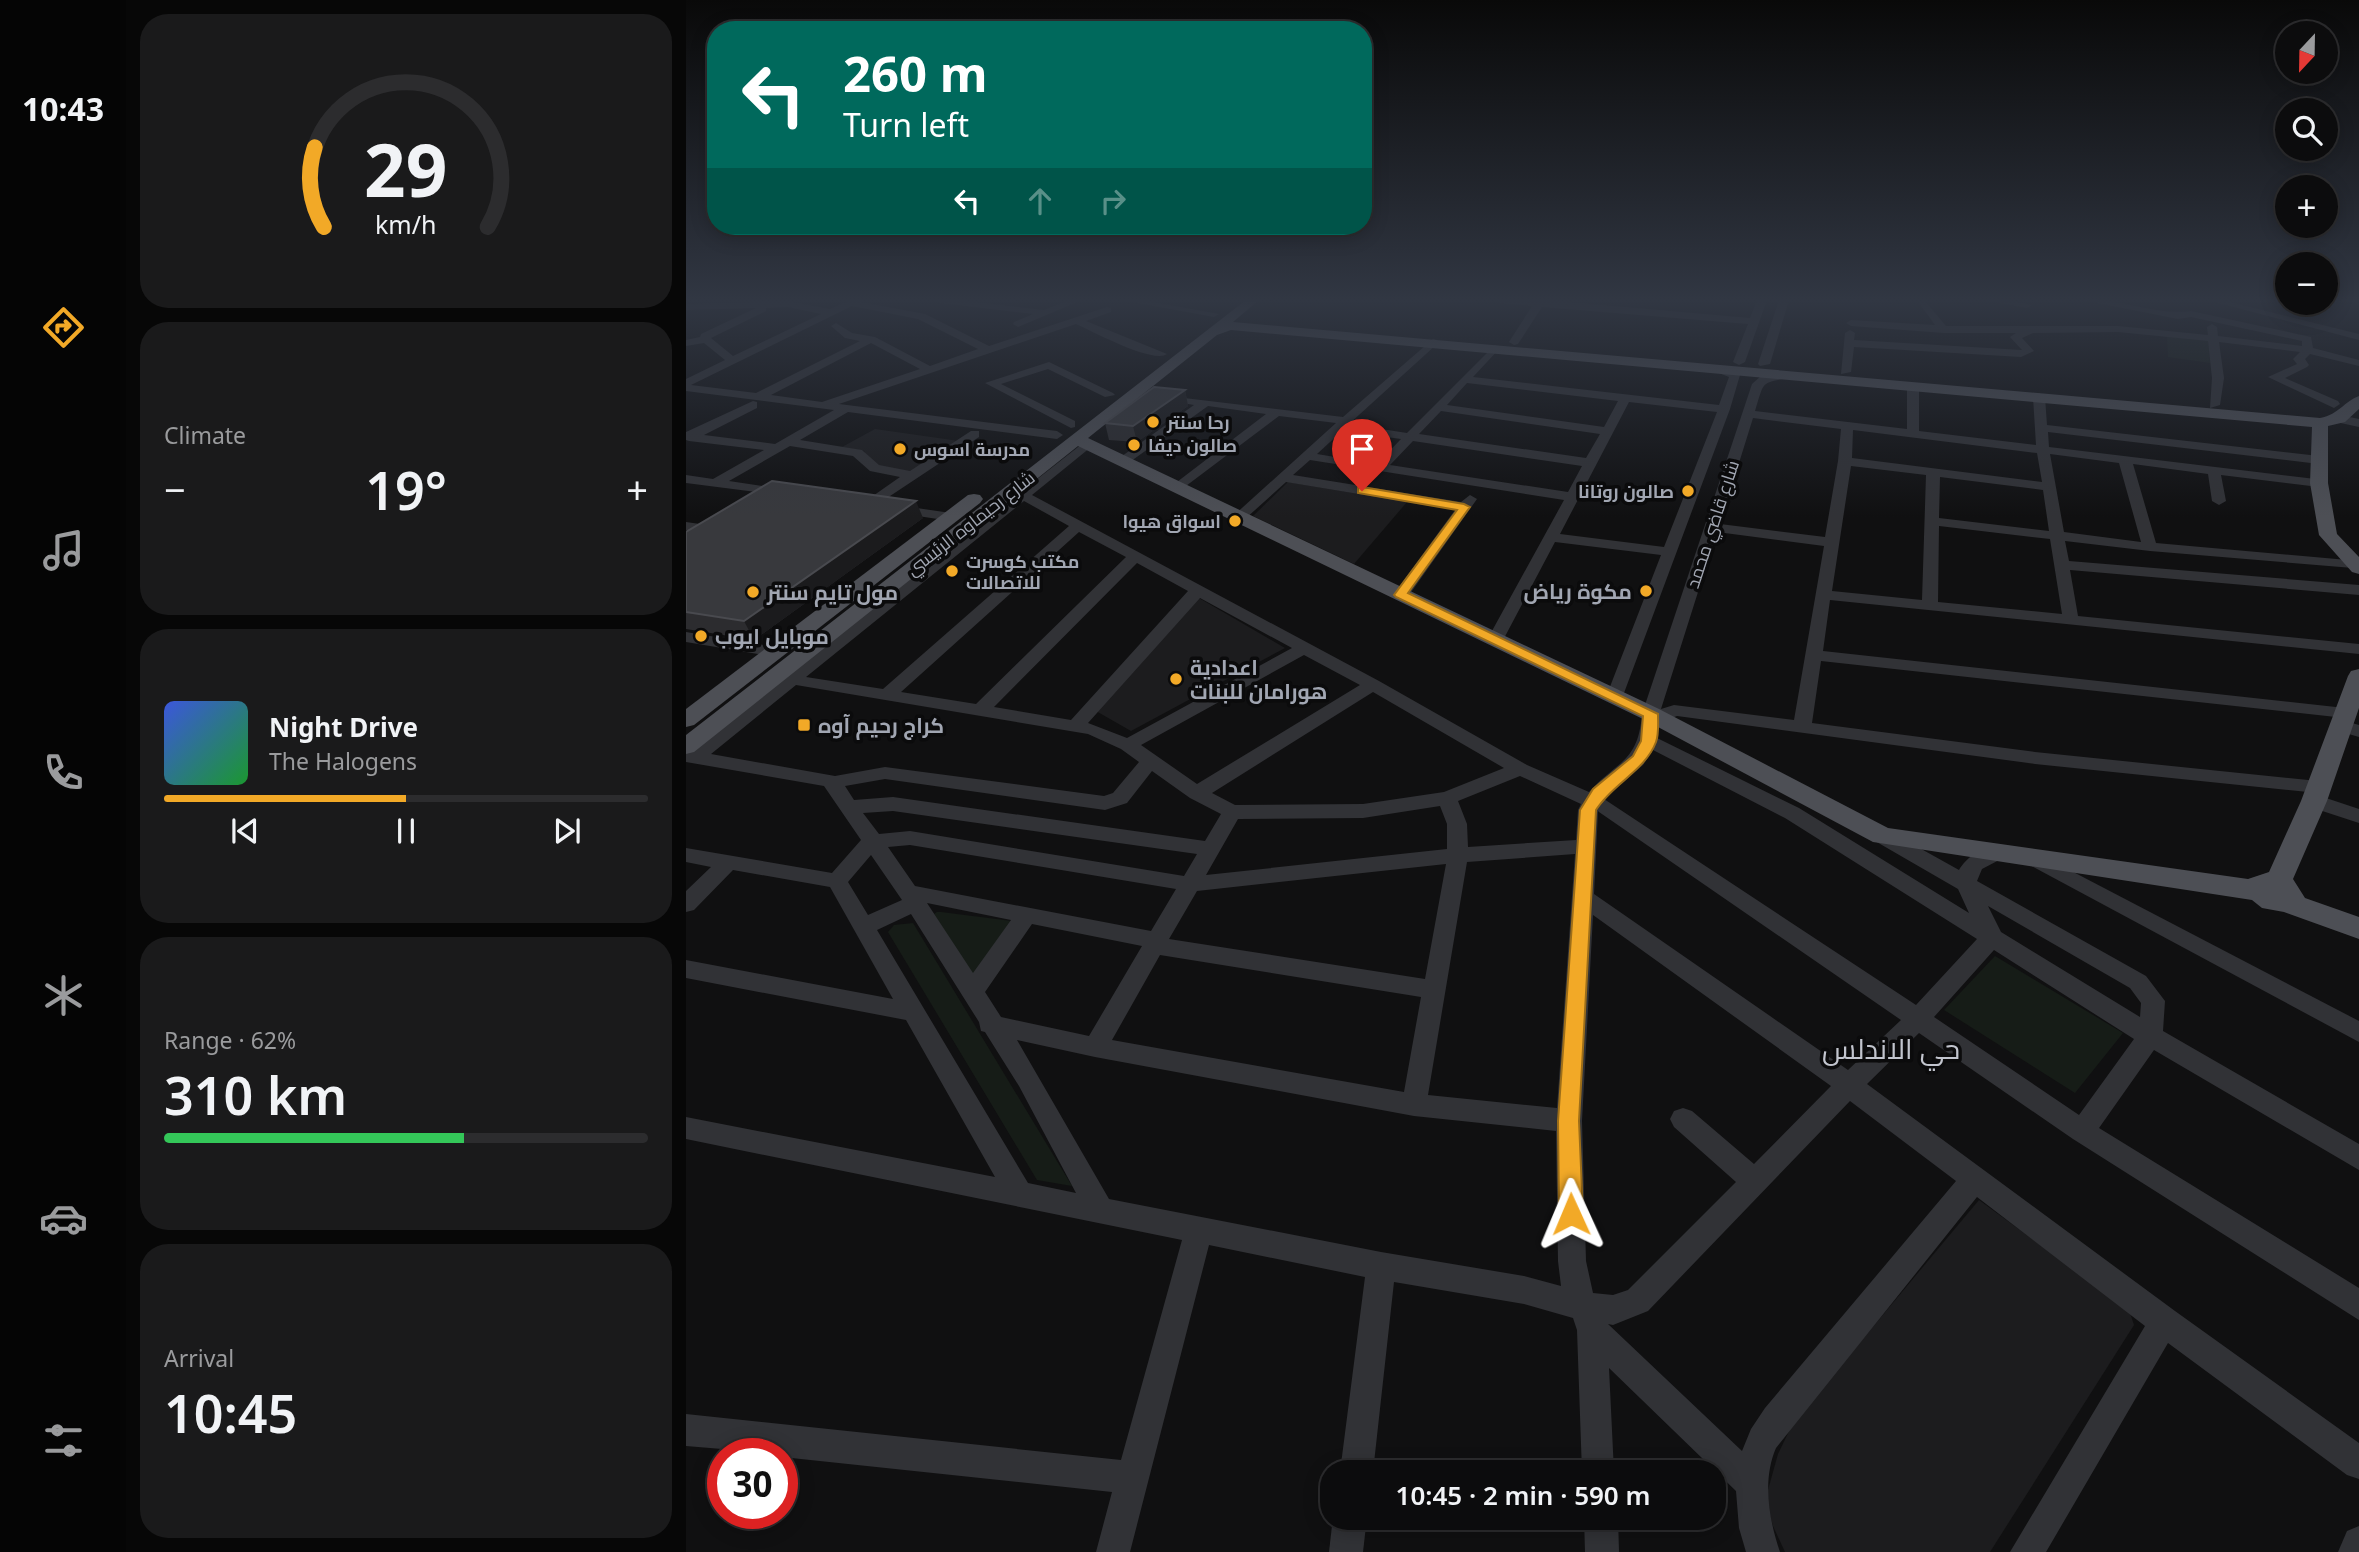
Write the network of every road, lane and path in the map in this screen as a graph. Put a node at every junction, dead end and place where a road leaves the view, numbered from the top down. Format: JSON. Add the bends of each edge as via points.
{"nodes":[{"id":1,"x":710,"y":372,"type":"edge"},
{"id":2,"x":808,"y":372,"type":"edge"},
{"id":3,"x":923,"y":372,"type":"edge"},
{"id":4,"x":1025,"y":372,"type":"edge"},
{"id":5,"x":1080,"y":372,"type":"edge"},
{"id":6,"x":1145,"y":372,"type":"edge"},
{"id":7,"x":1152,"y":372,"type":"edge"},
{"id":8,"x":1400,"y":372,"type":"edge"},
{"id":9,"x":1474,"y":372,"type":"edge"},
{"id":10,"x":1723,"y":372,"type":"edge"},
{"id":11,"x":1765,"y":372,"type":"edge"},
{"id":12,"x":1849,"y":372,"type":"edge"},
{"id":13,"x":2217,"y":372,"type":"edge"},
{"id":14,"x":2285,"y":372,"type":"edge"},
{"id":15,"x":1807,"y":376,"type":"junction"},
{"id":16,"x":1467,"y":380,"type":"junction"},
{"id":17,"x":1133,"y":385,"type":"junction"},
{"id":18,"x":686,"y":386,"type":"edge"},
{"id":19,"x":1913,"y":386,"type":"junction"},
{"id":20,"x":1981,"y":388,"type":"junction"},
{"id":21,"x":2357,"y":394,"type":"edge"},
{"id":22,"x":686,"y":397,"type":"edge"},
{"id":23,"x":2039,"y":397,"type":"junction"},
{"id":24,"x":2090,"y":398,"type":"junction"},
{"id":25,"x":1625,"y":399,"type":"junction"},
{"id":26,"x":755,"y":401,"type":"junction"},
{"id":27,"x":1206,"y":402,"type":"junction"},
{"id":28,"x":2334,"y":404,"type":"junction"},
{"id":29,"x":822,"y":405,"type":"junction"},
{"id":30,"x":2214,"y":405,"type":"junction"},
{"id":31,"x":1439,"y":407,"type":"junction"},
{"id":32,"x":1724,"y":409,"type":"junction"},
{"id":33,"x":841,"y":412,"type":"junction"},
{"id":34,"x":1276,"y":412,"type":"junction"},
{"id":35,"x":1748,"y":414,"type":"junction"},
{"id":36,"x":2340,"y":419,"type":"junction"},
{"id":37,"x":2320,"y":423,"type":"junction"},
{"id":38,"x":2359,"y":423,"type":"edge"},
{"id":39,"x":1345,"y":424,"type":"junction"},
{"id":40,"x":1847,"y":426,"type":"junction"},
{"id":41,"x":2042,"y":428,"type":"junction"},
{"id":42,"x":1608,"y":431,"type":"junction"},
{"id":43,"x":975,"y":434,"type":"junction"},
{"id":44,"x":1913,"y":434,"type":"junction"},
{"id":45,"x":687,"y":436,"type":"edge"},
{"id":46,"x":1410,"y":436,"type":"junction"},
{"id":47,"x":1058,"y":437,"type":"junction"},
{"id":48,"x":783,"y":445,"type":"junction"},
{"id":49,"x":2043,"y":450,"type":"junction"},
{"id":50,"x":1308,"y":456,"type":"junction"},
{"id":51,"x":2125,"y":460,"type":"junction"},
{"id":52,"x":2319,"y":460,"type":"junction"},
{"id":53,"x":1122,"y":461,"type":"junction"},
{"id":54,"x":1845,"y":461,"type":"junction"},
{"id":55,"x":1591,"y":463,"type":"junction"},
{"id":56,"x":1380,"y":468,"type":"junction"},
{"id":57,"x":2214,"y":470,"type":"junction"},
{"id":58,"x":1933,"y":474,"type":"junction"},
{"id":59,"x":912,"y":475,"type":"junction"},
{"id":60,"x":1285,"y":478,"type":"junction"},
{"id":61,"x":686,"y":479,"type":"edge"},
{"id":62,"x":716,"y":483,"type":"junction"},
{"id":63,"x":2319,"y":483,"type":"junction"},
{"id":64,"x":1482,"y":484,"type":"junction"},
{"id":65,"x":2050,"y":487,"type":"junction"},
{"id":66,"x":1178,"y":488,"type":"junction"},
{"id":67,"x":777,"y":492,"type":"junction"},
{"id":68,"x":1692,"y":493,"type":"junction"},
{"id":69,"x":803,"y":496,"type":"edge"},
{"id":70,"x":1024,"y":496,"type":"junction"},
{"id":71,"x":1721,"y":496,"type":"junction"},
{"id":72,"x":1572,"y":497,"type":"junction"},
{"id":73,"x":2219,"y":501,"type":"dead end"},
{"id":74,"x":756,"y":505,"type":"edge"},
{"id":75,"x":1464,"y":507,"type":"junction"},
{"id":76,"x":951,"y":517,"type":"junction"},
{"id":77,"x":1239,"y":517,"type":"junction"},
{"id":78,"x":1932,"y":521,"type":"junction"},
{"id":79,"x":686,"y":526,"type":"edge"},
{"id":80,"x":1078,"y":526,"type":"junction"},
{"id":81,"x":1711,"y":527,"type":"junction"},
{"id":82,"x":1551,"y":537,"type":"junction"},
{"id":83,"x":2056,"y":537,"type":"junction"},
{"id":84,"x":695,"y":541,"type":"edge"},
{"id":85,"x":1831,"y":542,"type":"junction"},
{"id":86,"x":2150,"y":547,"type":"junction"},
{"id":87,"x":1670,"y":552,"type":"junction"},
{"id":88,"x":1135,"y":556,"type":"junction"},
{"id":89,"x":2062,"y":565,"type":"junction"},
{"id":90,"x":2356,"y":565,"type":"edge"},
{"id":91,"x":1198,"y":590,"type":"junction"},
{"id":92,"x":2359,"y":590,"type":"edge"},
{"id":93,"x":1401,"y":595,"type":"junction"},
{"id":94,"x":1825,"y":595,"type":"junction"},
{"id":95,"x":1930,"y":606,"type":"junction"},
{"id":96,"x":2071,"y":620,"type":"junction"},
{"id":97,"x":686,"y":637,"type":"edge"},
{"id":98,"x":1495,"y":640,"type":"junction"},
{"id":99,"x":1304,"y":648,"type":"junction"},
{"id":100,"x":2359,"y":649,"type":"edge"},
{"id":101,"x":776,"y":652,"type":"junction"},
{"id":102,"x":1813,"y":655,"type":"junction"},
{"id":103,"x":2359,"y":676,"type":"edge"},
{"id":104,"x":794,"y":680,"type":"junction"},
{"id":105,"x":1373,"y":685,"type":"junction"},
{"id":106,"x":887,"y":695,"type":"junction"},
{"id":107,"x":1615,"y":697,"type":"junction"},
{"id":108,"x":981,"y":710,"type":"junction"},
{"id":109,"x":1655,"y":716,"type":"junction"},
{"id":110,"x":686,"y":720,"type":"edge"},
{"id":111,"x":2348,"y":723,"type":"edge"},
{"id":112,"x":1076,"y":725,"type":"junction"},
{"id":113,"x":1802,"y":726,"type":"junction"},
{"id":114,"x":1649,"y":741,"type":"junction"},
{"id":115,"x":1128,"y":745,"type":"junction"},
{"id":116,"x":689,"y":754,"type":"edge"},
{"id":117,"x":1150,"y":761,"type":"junction"},
{"id":118,"x":1520,"y":769,"type":"junction"},
{"id":119,"x":832,"y":783,"type":"junction"},
{"id":120,"x":1197,"y":793,"type":"junction"},
{"id":121,"x":2316,"y":794,"type":"junction"},
{"id":122,"x":1447,"y":798,"type":"junction"},
{"id":123,"x":1591,"y":801,"type":"junction"},
{"id":124,"x":850,"y":807,"type":"junction"},
{"id":125,"x":1233,"y":812,"type":"junction"},
{"id":126,"x":2359,"y":816,"type":"edge"},
{"id":127,"x":871,"y":842,"type":"junction"},
{"id":128,"x":1892,"y":842,"type":"junction"},
{"id":129,"x":1587,"y":846,"type":"junction"},
{"id":130,"x":1210,"y":849,"type":"junction"},
{"id":131,"x":1996,"y":853,"type":"junction"},
{"id":132,"x":686,"y":855,"type":"edge"},
{"id":133,"x":1458,"y":855,"type":"junction"},
{"id":134,"x":2034,"y":858,"type":"junction"},
{"id":135,"x":728,"y":863,"type":"junction"},
{"id":136,"x":1898,"y":879,"type":"junction"},
{"id":137,"x":837,"y":881,"type":"junction"},
{"id":138,"x":1189,"y":884,"type":"junction"},
{"id":139,"x":1968,"y":886,"type":"junction"},
{"id":140,"x":2275,"y":892,"type":"junction"},
{"id":141,"x":911,"y":898,"type":"junction"},
{"id":142,"x":1584,"y":898,"type":"junction"},
{"id":143,"x":686,"y":904,"type":"edge"},
{"id":144,"x":1026,"y":915,"type":"junction"},
{"id":145,"x":864,"y":926,"type":"junction"},
{"id":146,"x":2359,"y":928,"type":"edge"},
{"id":147,"x":1992,"y":937,"type":"junction"},
{"id":148,"x":1154,"y":942,"type":"junction"},
{"id":149,"x":686,"y":969,"type":"edge"},
{"id":150,"x":1435,"y":990,"type":"junction"},
{"id":151,"x":972,"y":992,"type":"junction"},
{"id":152,"x":913,"y":1012,"type":"junction"},
{"id":153,"x":1918,"y":1019,"type":"junction"},
{"id":154,"x":990,"y":1024,"type":"junction"},
{"id":155,"x":2359,"y":1032,"type":"edge"},
{"id":156,"x":2150,"y":1035,"type":"junction"},
{"id":157,"x":1095,"y":1047,"type":"junction"},
{"id":158,"x":1849,"y":1085,"type":"junction"},
{"id":159,"x":1414,"y":1105,"type":"junction"},
{"id":160,"x":1683,"y":1119,"type":"dead end"},
{"id":161,"x":1569,"y":1121,"type":"junction"},
{"id":162,"x":686,"y":1128,"type":"edge"},
{"id":163,"x":2082,"y":1131,"type":"junction"},
{"id":164,"x":2359,"y":1158,"type":"edge"},
{"id":165,"x":1974,"y":1180,"type":"junction"},
{"id":166,"x":1755,"y":1182,"type":"junction"},
{"id":167,"x":1020,"y":1195,"type":"junction"},
{"id":168,"x":1101,"y":1210,"type":"junction"},
{"id":169,"x":1199,"y":1230,"type":"junction"},
{"id":170,"x":1381,"y":1266,"type":"junction"},
{"id":171,"x":2359,"y":1305,"type":"edge"},
{"id":172,"x":1587,"y":1318,"type":"junction"},
{"id":173,"x":2164,"y":1322,"type":"junction"},
{"id":174,"x":686,"y":1430,"type":"edge"},
{"id":175,"x":1357,"y":1460,"type":"edge"},
{"id":176,"x":1597,"y":1460,"type":"edge"},
{"id":177,"x":2359,"y":1463,"type":"edge"},
{"id":178,"x":1131,"y":1478,"type":"junction"},
{"id":179,"x":1753,"y":1485,"type":"junction"},
{"id":180,"x":1349,"y":1530,"type":"edge"},
{"id":181,"x":1601,"y":1530,"type":"edge"},
{"id":182,"x":2359,"y":1543,"type":"edge"},
{"id":183,"x":1113,"y":1552,"type":"edge"},
{"id":184,"x":1346,"y":1552,"type":"edge"},
{"id":185,"x":1602,"y":1552,"type":"edge"},
{"id":186,"x":1763,"y":1552,"type":"edge"},
{"id":187,"x":2027,"y":1552,"type":"edge"},
{"id":188,"x":2355,"y":1552,"type":"edge"}],
"edges":[{"from":1,"to":18,"type":"street"},
{"from":2,"to":26,"type":"street"},
{"from":3,"to":29,"type":"street"},
{"from":4,"to":47,"type":"street","via":[[991,383]]},
{"from":5,"to":17,"type":"street"},
{"from":6,"to":17,"type":"main road","name":"شارع رحيماوه الرئيسي"},
{"from":7,"to":17,"type":"main road","name":"شارع رحيماوه الرئيسي"},
{"from":8,"to":39,"type":"street"},
{"from":9,"to":16,"type":"street"},
{"from":10,"to":32,"type":"street","name":"شارع قاضي محمد","via":[[1735,379]]},
{"from":11,"to":15,"type":"main road"},
{"from":12,"to":20,"type":"main road"},
{"from":13,"to":30,"type":"street"},
{"from":14,"to":28,"type":"street","via":[[2274,377]]},
{"from":15,"to":19,"type":"main road"},
{"from":15,"to":35,"type":"street","name":"شارع قاضي محمد","via":[[1762,379]]},
{"from":16,"to":25,"type":"street"},
{"from":16,"to":31,"type":"street"},
{"from":17,"to":27,"type":"street"},
{"from":17,"to":47,"type":"main road","name":"شارع رحيماوه الرئيسي"},
{"from":17,"to":47,"type":"main road","name":"شارع رحيماوه الرئيسي"},
{"from":18,"to":26,"type":"street"},
{"from":19,"to":20,"type":"main road"},
{"from":19,"to":44,"type":"street"},
{"from":20,"to":23,"type":"main road"},
{"from":20,"to":24,"type":"main road"},
{"from":21,"to":28,"type":"main road"},
{"from":21,"to":36,"type":"main road"},
{"from":22,"to":26,"type":"street"},
{"from":23,"to":24,"type":"main road"},
{"from":23,"to":41,"type":"street"},
{"from":24,"to":30,"type":"main road"},
{"from":24,"to":37,"type":"main road"},
{"from":25,"to":32,"type":"street"},
{"from":25,"to":42,"type":"street"},
{"from":26,"to":29,"type":"street"},
{"from":26,"to":33,"type":"street"},
{"from":26,"to":45,"type":"street"},
{"from":27,"to":34,"type":"street"},
{"from":27,"to":53,"type":"street"},
{"from":28,"to":30,"type":"main road","via":[[2317,413]]},
{"from":29,"to":33,"type":"street"},
{"from":31,"to":42,"type":"street"},
{"from":31,"to":46,"type":"street"},
{"from":32,"to":68,"type":"street","name":"شارع قاضي محمد"},
{"from":33,"to":43,"type":"street"},
{"from":33,"to":47,"type":"street"},
{"from":33,"to":48,"type":"street"},
{"from":34,"to":39,"type":"street"},
{"from":34,"to":66,"type":"street"},
{"from":35,"to":40,"type":"street"},
{"from":35,"to":71,"type":"street","name":"شارع قاضي محمد"},
{"from":36,"to":37,"type":"main road"},
{"from":36,"to":38,"type":"street"},
{"from":37,"to":52,"type":"main road"},
{"from":39,"to":46,"type":"street"},
{"from":39,"to":50,"type":"street"},
{"from":40,"to":44,"type":"street"},
{"from":40,"to":54,"type":"street"},
{"from":41,"to":49,"type":"street"},
{"from":41,"to":52,"type":"street"},
{"from":42,"to":55,"type":"street"},
{"from":43,"to":47,"type":"street"},
{"from":43,"to":59,"type":"street"},
{"from":44,"to":49,"type":"street"},
{"from":45,"to":48,"type":"street"},
{"from":46,"to":55,"type":"street"},
{"from":46,"to":56,"type":"street"},
{"from":47,"to":53,"type":"main road"},
{"from":47,"to":70,"type":"street"},
{"from":47,"to":76,"type":"main road","name":"شارع رحيماوه الرئيسي"},
{"from":47,"to":116,"type":"main road","name":"شارع رحيماوه الرئيسي"},
{"from":48,"to":59,"type":"street","via":[[857,453],[864,465],[876,470]]},
{"from":48,"to":62,"type":"street"},
{"from":49,"to":51,"type":"street"},
{"from":49,"to":65,"type":"street"},
{"from":50,"to":56,"type":"street"},
{"from":50,"to":60,"type":"street"},
{"from":51,"to":57,"type":"street"},
{"from":51,"to":86,"type":"street"},
{"from":52,"to":63,"type":"main road"},
{"from":53,"to":66,"type":"main road"},
{"from":54,"to":58,"type":"street"},
{"from":54,"to":85,"type":"street"},
{"from":55,"to":72,"type":"street"},
{"from":56,"to":64,"type":"street"},
{"from":57,"to":63,"type":"street"},
{"from":57,"to":73,"type":"street"},
{"from":58,"to":65,"type":"street"},
{"from":58,"to":78,"type":"street"},
{"from":59,"to":76,"type":"street","via":[[861,504]]},
{"from":60,"to":75,"type":"street"},
{"from":60,"to":77,"type":"street"},
{"from":61,"to":62,"type":"street"},
{"from":62,"to":67,"type":"street"},
{"from":63,"to":90,"type":"main road","via":[[2328,535]]},
{"from":64,"to":72,"type":"street"},
{"from":64,"to":75,"type":"street"},
{"from":65,"to":83,"type":"street"},
{"from":66,"to":77,"type":"main road"},
{"from":67,"to":69,"type":"street"},
{"from":67,"to":74,"type":"street"},
{"from":68,"to":71,"type":"street"},
{"from":68,"to":87,"type":"street","name":"شارع قاضي محمد"},
{"from":70,"to":80,"type":"street"},
{"from":70,"to":104,"type":"street"},
{"from":71,"to":81,"type":"street","name":"شارع قاضي محمد"},
{"from":72,"to":82,"type":"street"},
{"from":75,"to":93,"type":"street"},
{"from":76,"to":101,"type":"main road","name":"شارع رحيماوه الرئيسي"},
{"from":77,"to":93,"type":"main road"},
{"from":78,"to":83,"type":"street"},
{"from":78,"to":95,"type":"street"},
{"from":79,"to":84,"type":"street","via":[[719,527]]},
{"from":80,"to":88,"type":"street"},
{"from":80,"to":106,"type":"street"},
{"from":81,"to":85,"type":"street"},
{"from":81,"to":109,"type":"street","name":"شارع قاضي محمد"},
{"from":82,"to":87,"type":"street"},
{"from":82,"to":98,"type":"street"},
{"from":83,"to":86,"type":"street"},
{"from":83,"to":89,"type":"street"},
{"from":85,"to":94,"type":"street"},
{"from":86,"to":90,"type":"street"},
{"from":87,"to":107,"type":"street","name":"شارع قاضي محمد"},
{"from":88,"to":91,"type":"street"},
{"from":88,"to":108,"type":"street"},
{"from":89,"to":92,"type":"street"},
{"from":89,"to":96,"type":"street"},
{"from":91,"to":99,"type":"street"},
{"from":91,"to":112,"type":"street"},
{"from":93,"to":98,"type":"main road"},
{"from":94,"to":95,"type":"street"},
{"from":94,"to":102,"type":"street"},
{"from":95,"to":96,"type":"street"},
{"from":96,"to":100,"type":"street"},
{"from":97,"to":101,"type":"street"},
{"from":98,"to":107,"type":"main road"},
{"from":99,"to":105,"type":"street"},
{"from":99,"to":115,"type":"street"},
{"from":101,"to":110,"type":"main road","name":"شارع رحيماوه الرئيسي"},
{"from":102,"to":111,"type":"street"},
{"from":102,"to":113,"type":"street"},
{"from":103,"to":111,"type":"main road"},
{"from":104,"to":106,"type":"street"},
{"from":104,"to":116,"type":"street"},
{"from":105,"to":118,"type":"street"},
{"from":105,"to":120,"type":"street"},
{"from":106,"to":108,"type":"street"},
{"from":107,"to":109,"type":"main road"},
{"from":108,"to":112,"type":"street"},
{"from":109,"to":113,"type":"street","via":[[1674,710]]},
{"from":109,"to":114,"type":"street","name":"شارع قاضي محمد"},
{"from":109,"to":128,"type":"main road"},
{"from":111,"to":121,"type":"main road"},
{"from":112,"to":115,"type":"street"},
{"from":113,"to":121,"type":"street"},
{"from":114,"to":123,"type":"street","via":[[1639,759]]},
{"from":114,"to":136,"type":"street","via":[[1792,813]]},
{"from":115,"to":117,"type":"street"},
{"from":116,"to":119,"type":"street"},
{"from":117,"to":119,"type":"street","via":[[1121,798],[1105,803],[885,773]]},
{"from":117,"to":120,"type":"street"},
{"from":118,"to":122,"type":"street"},
{"from":118,"to":123,"type":"street"},
{"from":119,"to":124,"type":"street"},
{"from":120,"to":125,"type":"street"},
{"from":121,"to":126,"type":"street"},
{"from":121,"to":140,"type":"main road"},
{"from":122,"to":125,"type":"street","via":[[1353,811]]},
{"from":122,"to":133,"type":"street","via":[[1457,824]]},
{"from":123,"to":129,"type":"street"},
{"from":123,"to":153,"type":"street"},
{"from":124,"to":127,"type":"street"},
{"from":124,"to":130,"type":"street","via":[[893,804]]},
{"from":125,"to":130,"type":"street"},
{"from":127,"to":137,"type":"street"},
{"from":127,"to":138,"type":"street","via":[[910,838]]},
{"from":127,"to":141,"type":"street"},
{"from":128,"to":131,"type":"main road"},
{"from":128,"to":136,"type":"street"},
{"from":128,"to":139,"type":"street"},
{"from":129,"to":133,"type":"street"},
{"from":129,"to":142,"type":"street"},
{"from":130,"to":138,"type":"street"},
{"from":131,"to":134,"type":"main road"},
{"from":131,"to":139,"type":"street","via":[[1972,866],[1966,876]]},
{"from":132,"to":135,"type":"street"},
{"from":133,"to":138,"type":"street"},
{"from":133,"to":150,"type":"street"},
{"from":134,"to":140,"type":"main road"},
{"from":134,"to":155,"type":"street"},
{"from":135,"to":137,"type":"street"},
{"from":135,"to":143,"type":"street"},
{"from":136,"to":147,"type":"street"},
{"from":137,"to":145,"type":"street"},
{"from":138,"to":148,"type":"street"},
{"from":139,"to":147,"type":"street"},
{"from":139,"to":156,"type":"street","via":[[2138,982],[2153,1001]]},
{"from":140,"to":146,"type":"main road"},
{"from":141,"to":144,"type":"street"},
{"from":141,"to":145,"type":"street"},
{"from":141,"to":151,"type":"street"},
{"from":142,"to":158,"type":"street"},
{"from":142,"to":161,"type":"street"},
{"from":144,"to":148,"type":"street"},
{"from":144,"to":151,"type":"street"},
{"from":145,"to":152,"type":"street"},
{"from":147,"to":153,"type":"street"},
{"from":147,"to":156,"type":"street"},
{"from":148,"to":150,"type":"street"},
{"from":148,"to":157,"type":"street"},
{"from":149,"to":152,"type":"street"},
{"from":150,"to":159,"type":"street"},
{"from":151,"to":154,"type":"street"},
{"from":152,"to":167,"type":"street"},
{"from":153,"to":158,"type":"street"},
{"from":153,"to":163,"type":"street"},
{"from":154,"to":157,"type":"street"},
{"from":154,"to":168,"type":"street","via":[[1028,1078]]},
{"from":156,"to":163,"type":"street"},
{"from":156,"to":164,"type":"street"},
{"from":157,"to":159,"type":"street"},
{"from":158,"to":165,"type":"street"},
{"from":158,"to":166,"type":"street"},
{"from":159,"to":161,"type":"street"},
{"from":160,"to":166,"type":"street"},
{"from":161,"to":172,"type":"street","via":[[1572,1261]]},
{"from":162,"to":167,"type":"street"},
{"from":163,"to":171,"type":"street"},
{"from":165,"to":173,"type":"street"},
{"from":165,"to":179,"type":"street","via":[[1776,1419],[1758,1448]]},
{"from":166,"to":172,"type":"street","via":[[1638,1301]]},
{"from":167,"to":168,"type":"street"},
{"from":168,"to":169,"type":"street"},
{"from":169,"to":170,"type":"street"},
{"from":169,"to":178,"type":"street"},
{"from":170,"to":172,"type":"street","via":[[1524,1290]]},
{"from":170,"to":175,"type":"street"},
{"from":172,"to":176,"type":"street"},
{"from":172,"to":179,"type":"street"},
{"from":173,"to":177,"type":"street"},
{"from":173,"to":187,"type":"street"},
{"from":174,"to":178,"type":"street"},
{"from":178,"to":183,"type":"street"},
{"from":179,"to":186,"type":"street"},
{"from":180,"to":184,"type":"street"},
{"from":181,"to":185,"type":"street"},
{"from":182,"to":188,"type":"street"}]}
